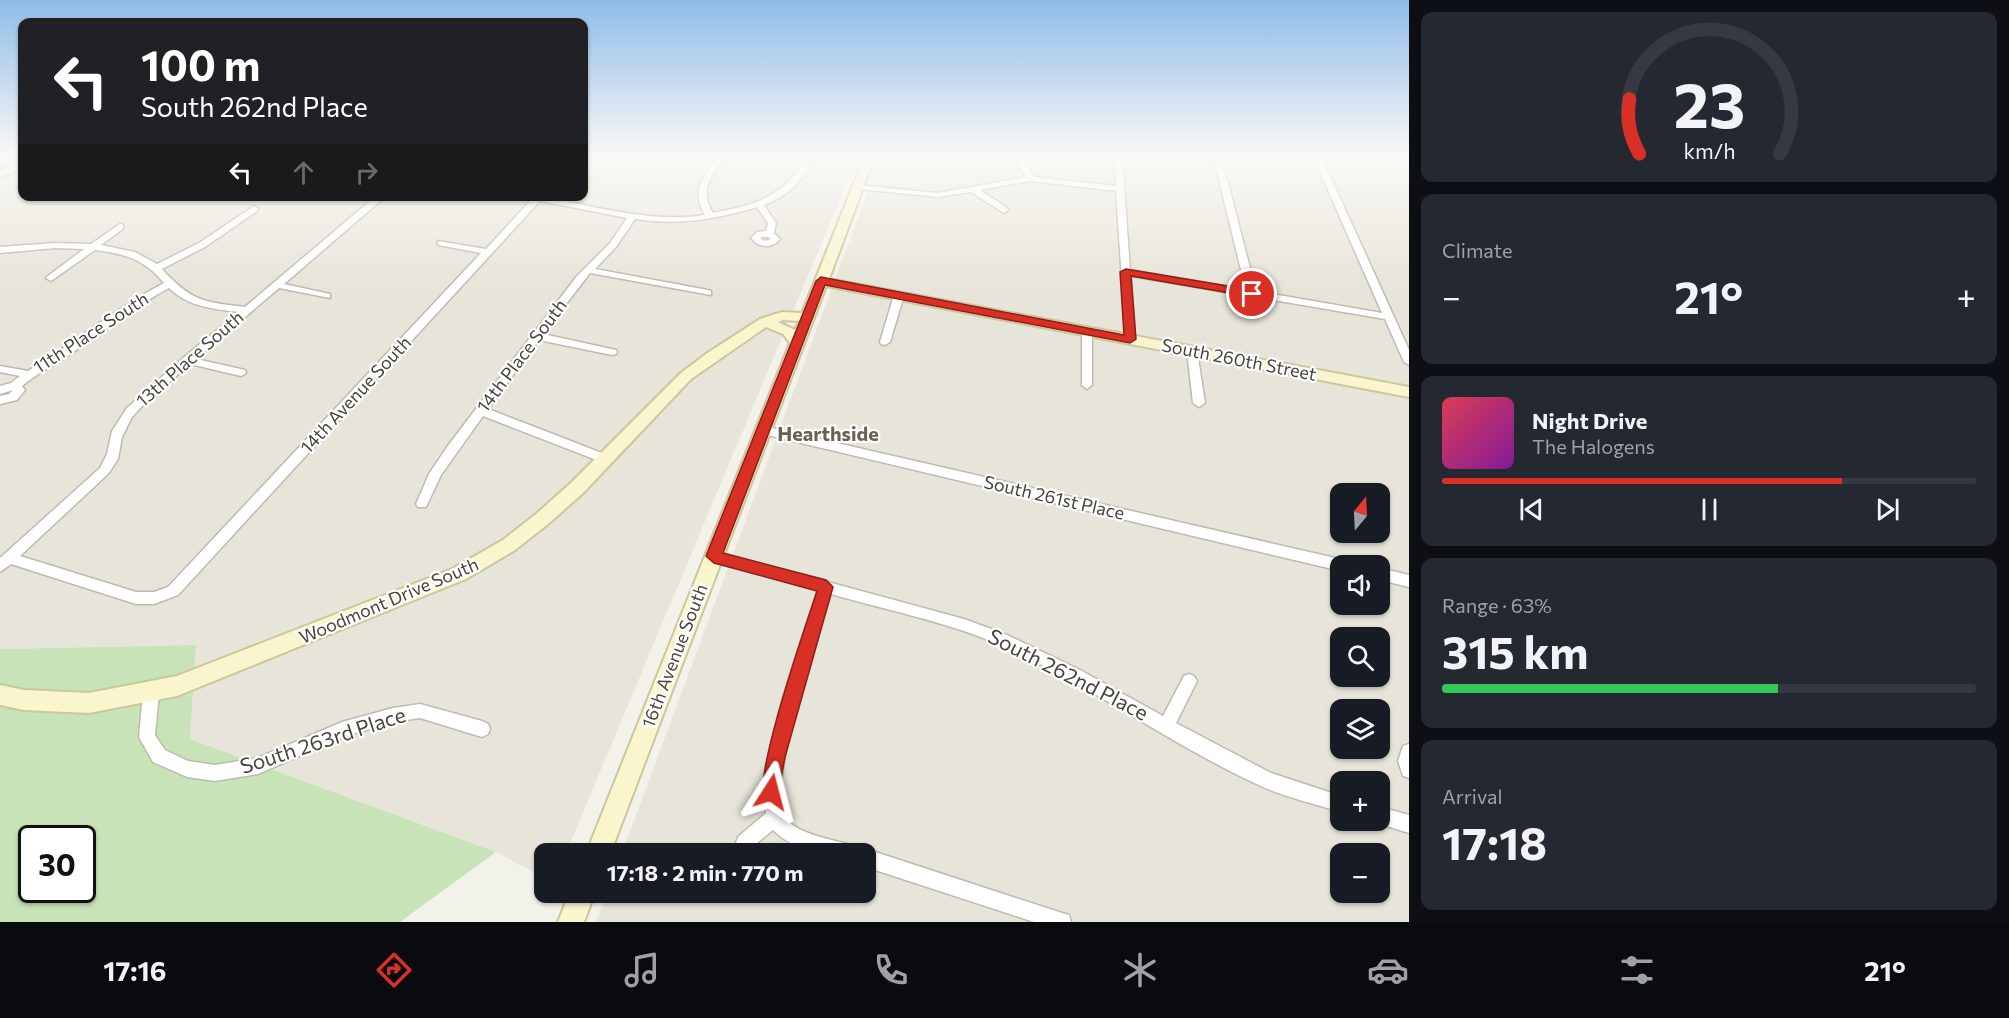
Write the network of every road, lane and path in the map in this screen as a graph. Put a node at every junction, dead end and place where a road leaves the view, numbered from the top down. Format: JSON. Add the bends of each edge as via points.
{"nodes":[{"id":1,"x":701,"y":199,"type":"edge"},
{"id":2,"x":769,"y":199,"type":"edge"},
{"id":3,"x":853,"y":199,"type":"edge"},
{"id":4,"x":988,"y":199,"type":"edge"},
{"id":5,"x":1121,"y":199,"type":"edge"},
{"id":6,"x":1228,"y":199,"type":"edge"},
{"id":7,"x":1336,"y":199,"type":"edge"},
{"id":8,"x":376,"y":201,"type":"edge"},
{"id":9,"x":529,"y":201,"type":"edge"},
{"id":10,"x":555,"y":201,"type":"edge"},
{"id":11,"x":759,"y":204,"type":"junction"},
{"id":12,"x":254,"y":209,"type":"dead end"},
{"id":13,"x":1004,"y":210,"type":"dead end"},
{"id":14,"x":634,"y":215,"type":"junction"},
{"id":15,"x":711,"y":217,"type":"junction"},
{"id":16,"x":120,"y":227,"type":"dead end"},
{"id":17,"x":770,"y":234,"type":"dead end"},
{"id":18,"x":441,"y":243,"type":"dead end"},
{"id":19,"x":92,"y":248,"type":"junction"},
{"id":20,"x":0,"y":250,"type":"edge"},
{"id":21,"x":488,"y":252,"type":"junction"},
{"id":22,"x":157,"y":268,"type":"junction"},
{"id":23,"x":588,"y":270,"type":"junction"},
{"id":24,"x":1126,"y":272,"type":"junction"},
{"id":25,"x":51,"y":278,"type":"dead end"},
{"id":26,"x":821,"y":281,"type":"junction"},
{"id":27,"x":170,"y":284,"type":"junction"},
{"id":28,"x":276,"y":285,"type":"junction"},
{"id":29,"x":708,"y":293,"type":"dead end"},
{"id":30,"x":1252,"y":294,"type":"junction"},
{"id":31,"x":899,"y":295,"type":"junction"},
{"id":32,"x":327,"y":296,"type":"dead end"},
{"id":33,"x":247,"y":310,"type":"junction"},
{"id":34,"x":807,"y":317,"type":"junction"},
{"id":35,"x":1389,"y":317,"type":"junction"},
{"id":36,"x":765,"y":322,"type":"junction"},
{"id":37,"x":1087,"y":331,"type":"junction"},
{"id":38,"x":537,"y":336,"type":"junction"},
{"id":39,"x":1130,"y":339,"type":"junction"},
{"id":40,"x":797,"y":342,"type":"junction"},
{"id":41,"x":885,"y":342,"type":"dead end"},
{"id":42,"x":1192,"y":351,"type":"junction"},
{"id":43,"x":612,"y":352,"type":"dead end"},
{"id":44,"x":187,"y":360,"type":"junction"},
{"id":45,"x":1409,"y":362,"type":"edge"},
{"id":46,"x":0,"y":369,"type":"edge"},
{"id":47,"x":241,"y":372,"type":"dead end"},
{"id":48,"x":28,"y":374,"type":"junction"},
{"id":49,"x":1087,"y":385,"type":"dead end"},
{"id":50,"x":15,"y":386,"type":"junction"},
{"id":51,"x":0,"y":390,"type":"edge"},
{"id":52,"x":1409,"y":392,"type":"edge"},
{"id":53,"x":0,"y":400,"type":"edge"},
{"id":54,"x":1199,"y":403,"type":"dead end"},
{"id":55,"x":481,"y":411,"type":"junction"},
{"id":56,"x":763,"y":430,"type":"junction"},
{"id":57,"x":603,"y":458,"type":"junction"},
{"id":58,"x":422,"y":504,"type":"dead end"},
{"id":59,"x":714,"y":556,"type":"junction"},
{"id":60,"x":4,"y":562,"type":"edge"},
{"id":61,"x":1330,"y":563,"type":"edge"},
{"id":62,"x":1390,"y":576,"type":"edge"},
{"id":63,"x":1409,"y":581,"type":"edge"},
{"id":64,"x":826,"y":587,"type":"junction"},
{"id":65,"x":1189,"y":681,"type":"dead end"},
{"id":66,"x":151,"y":693,"type":"junction"},
{"id":67,"x":0,"y":695,"type":"edge"},
{"id":68,"x":1166,"y":726,"type":"junction"},
{"id":69,"x":482,"y":729,"type":"dead end"},
{"id":70,"x":1409,"y":752,"type":"edge"},
{"id":71,"x":1409,"y":770,"type":"edge"},
{"id":72,"x":1330,"y":800,"type":"edge"},
{"id":73,"x":774,"y":818,"type":"junction"},
{"id":74,"x":1390,"y":819,"type":"edge"},
{"id":75,"x":1409,"y":824,"type":"edge"},
{"id":76,"x":745,"y":842,"type":"dead end"},
{"id":77,"x":602,"y":843,"type":"edge"},
{"id":78,"x":819,"y":843,"type":"edge"},
{"id":79,"x":876,"y":861,"type":"edge"},
{"id":80,"x":579,"y":903,"type":"edge"},
{"id":81,"x":571,"y":922,"type":"edge"},
{"id":82,"x":1062,"y":922,"type":"edge"}],
"edges":[{"from":1,"to":15,"type":"street"},
{"from":2,"to":11,"type":"street"},
{"from":3,"to":26,"type":"main road","name":"16th Avenue South"},
{"from":4,"to":13,"type":"street"},
{"from":5,"to":24,"type":"street"},
{"from":6,"to":30,"type":"street"},
{"from":7,"to":35,"type":"street"},
{"from":8,"to":28,"type":"street","name":"13th Place South"},
{"from":9,"to":21,"type":"street","name":"14th Avenue South"},
{"from":10,"to":14,"type":"street"},
{"from":11,"to":15,"type":"street"},
{"from":11,"to":17,"type":"street","via":[[772,223]]},
{"from":12,"to":22,"type":"street","name":"11th Place South","via":[[210,240]]},
{"from":14,"to":15,"type":"street","via":[[679,220]]},
{"from":14,"to":23,"type":"street","name":"14th Place South","via":[[613,245]]},
{"from":16,"to":19,"type":"street"},
{"from":18,"to":21,"type":"street"},
{"from":19,"to":20,"type":"street"},
{"from":19,"to":22,"type":"street","via":[[128,253]]},
{"from":19,"to":25,"type":"street"},
{"from":21,"to":60,"type":"street","name":"14th Avenue South","via":[[173,591],[154,598],[136,598]]},
{"from":22,"to":27,"type":"street"},
{"from":23,"to":29,"type":"street"},
{"from":23,"to":38,"type":"street","name":"14th Place South"},
{"from":24,"to":30,"type":"street"},
{"from":24,"to":39,"type":"street"},
{"from":26,"to":31,"type":"main road","name":"South 260th Street"},
{"from":26,"to":34,"type":"main road","name":"16th Avenue South"},
{"from":27,"to":33,"type":"street","via":[[195,301]]},
{"from":27,"to":48,"type":"street","name":"11th Place South","via":[[142,298],[53,361]]},
{"from":28,"to":32,"type":"street"},
{"from":28,"to":33,"type":"street","name":"13th Place South"},
{"from":30,"to":35,"type":"street"},
{"from":31,"to":37,"type":"main road","name":"South 260th Street"},
{"from":31,"to":41,"type":"street"},
{"from":33,"to":44,"type":"street","name":"13th Place South"},
{"from":34,"to":36,"type":"main road","name":"Woodmont Drive South","via":[[782,316]]},
{"from":34,"to":40,"type":"main road","name":"16th Avenue South"},
{"from":35,"to":45,"type":"street"},
{"from":36,"to":40,"type":"main road","via":[[788,331]]},
{"from":36,"to":57,"type":"main road","name":"Woodmont Drive South","via":[[686,376]]},
{"from":37,"to":39,"type":"main road","name":"South 260th Street"},
{"from":37,"to":49,"type":"street"},
{"from":38,"to":43,"type":"street"},
{"from":38,"to":55,"type":"street","name":"14th Place South"},
{"from":39,"to":42,"type":"main road","name":"South 260th Street"},
{"from":40,"to":56,"type":"main road","name":"16th Avenue South"},
{"from":42,"to":52,"type":"main road","name":"South 260th Street"},
{"from":42,"to":54,"type":"street"},
{"from":44,"to":47,"type":"street"},
{"from":44,"to":60,"type":"street","name":"13th Place South","via":[[128,414],[104,471]]},
{"from":46,"to":48,"type":"street"},
{"from":48,"to":50,"type":"street","name":"11th Place South"},
{"from":50,"to":51,"type":"street","name":"11th Place South"},
{"from":50,"to":53,"type":"street","name":"11th Place South","via":[[20,388],[17,395]]},
{"from":55,"to":57,"type":"street"},
{"from":55,"to":58,"type":"street","name":"14th Place South","via":[[435,474]]},
{"from":56,"to":59,"type":"main road","name":"16th Avenue South"},
{"from":56,"to":61,"type":"street","name":"South 261st Place"},
{"from":57,"to":66,"type":"main road","name":"Woodmont Drive South","via":[[542,519],[509,545],[459,574],[214,673]]},
{"from":59,"to":64,"type":"street","name":"South 262nd Place"},
{"from":59,"to":77,"type":"main road","name":"16th Avenue South"},
{"from":62,"to":63,"type":"street"},
{"from":64,"to":68,"type":"street","name":"South 262nd Place","via":[[1005,640]]},
{"from":64,"to":73,"type":"street","via":[[776,757],[771,792]]},
{"from":65,"to":68,"type":"street"},
{"from":66,"to":67,"type":"main road","name":"Woodmont Drive South","via":[[89,703]]},
{"from":66,"to":69,"type":"street","name":"South 263rd Place","via":[[147,737],[159,756],[187,769],[214,773],[258,766],[342,730],[402,713],[420,711]]},
{"from":68,"to":72,"type":"street","name":"South 262nd Place","via":[[1269,781]]},
{"from":70,"to":71,"type":"street"},
{"from":73,"to":76,"type":"street"},
{"from":73,"to":78,"type":"street","via":[[798,836]]},
{"from":74,"to":75,"type":"street"},
{"from":79,"to":82,"type":"street"},
{"from":80,"to":81,"type":"main road"}]}
